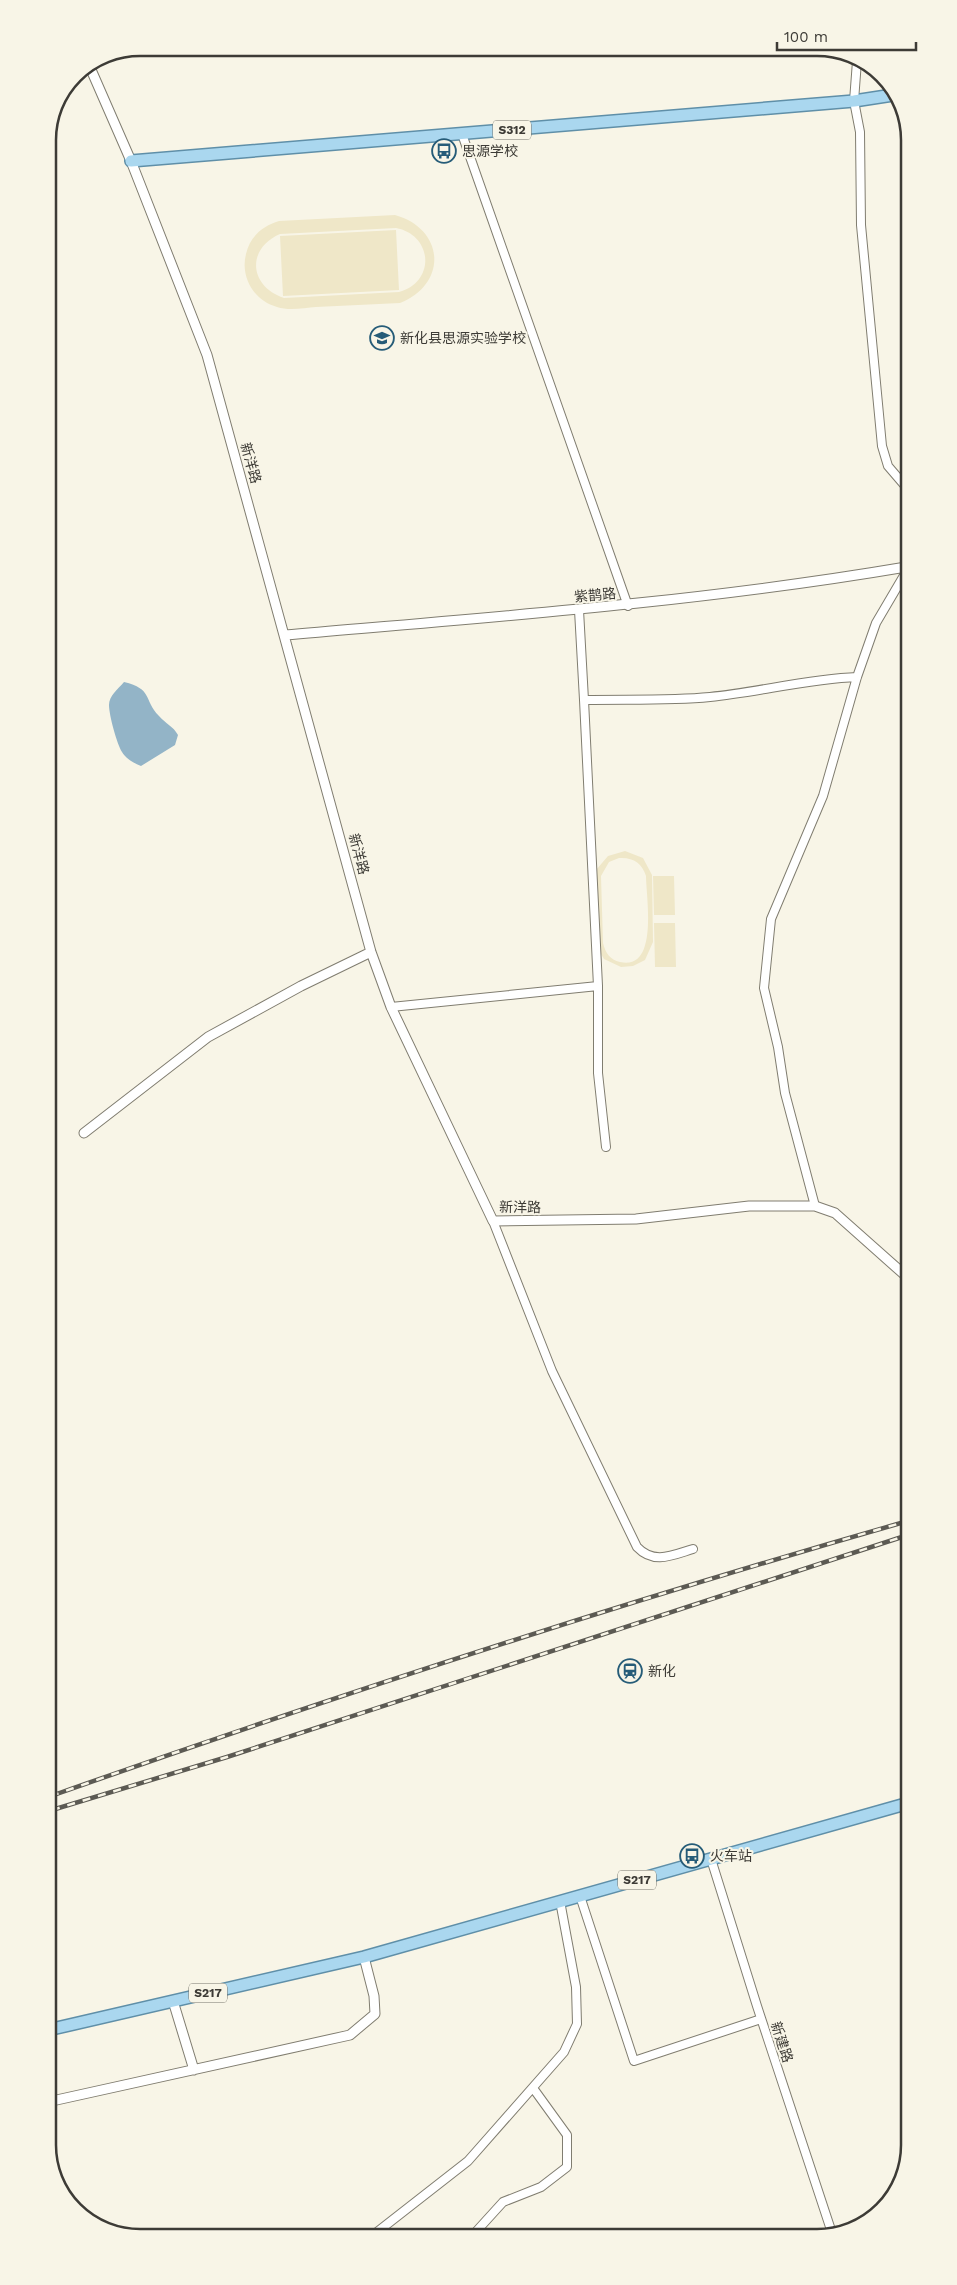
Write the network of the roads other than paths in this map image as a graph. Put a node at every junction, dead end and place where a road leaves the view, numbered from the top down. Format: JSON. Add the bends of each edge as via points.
{"nodes":[{"id":1,"x":857,"y":67,"type":"edge"},
{"id":2,"x":92,"y":72,"type":"edge"},
{"id":3,"x":888,"y":96,"type":"edge"},
{"id":4,"x":854,"y":102,"type":"junction"},
{"id":5,"x":462,"y":134,"type":"junction"},
{"id":6,"x":131,"y":161,"type":"junction"},
{"id":7,"x":901,"y":480,"type":"edge"},
{"id":8,"x":901,"y":568,"type":"edge"},
{"id":9,"x":901,"y":580,"type":"edge"},
{"id":10,"x":628,"y":606,"type":"junction"},
{"id":11,"x":579,"y":610,"type":"junction"},
{"id":12,"x":285,"y":635,"type":"junction"},
{"id":13,"x":857,"y":677,"type":"junction"},
{"id":14,"x":584,"y":700,"type":"junction"},
{"id":15,"x":371,"y":952,"type":"junction"},
{"id":16,"x":598,"y":986,"type":"junction"},
{"id":17,"x":391,"y":1007,"type":"junction"},
{"id":18,"x":84,"y":1133,"type":"dead end"},
{"id":19,"x":606,"y":1147,"type":"dead end"},
{"id":20,"x":815,"y":1206,"type":"junction"},
{"id":21,"x":492,"y":1222,"type":"junction"},
{"id":22,"x":901,"y":1272,"type":"edge"},
{"id":23,"x":693,"y":1550,"type":"dead end"},
{"id":24,"x":901,"y":1805,"type":"edge"},
{"id":25,"x":711,"y":1859,"type":"junction"},
{"id":26,"x":580,"y":1896,"type":"junction"},
{"id":27,"x":560,"y":1901,"type":"junction"},
{"id":28,"x":364,"y":1957,"type":"junction"},
{"id":29,"x":173,"y":2001,"type":"junction"},
{"id":30,"x":761,"y":2019,"type":"junction"},
{"id":31,"x":56,"y":2028,"type":"edge"},
{"id":32,"x":194,"y":2070,"type":"junction"},
{"id":33,"x":533,"y":2088,"type":"junction"},
{"id":34,"x":56,"y":2100,"type":"edge"},
{"id":35,"x":830,"y":2227,"type":"edge"},
{"id":36,"x":381,"y":2229,"type":"edge"},
{"id":37,"x":478,"y":2229,"type":"edge"}],
"edges":[{"from":1,"to":4,"type":"street"},
{"from":2,"to":6,"type":"street","name":"新洋路"},
{"from":3,"to":4,"type":"main road","number":"S312"},
{"from":4,"to":5,"type":"main road","number":"S312"},
{"from":4,"to":7,"type":"street","via":[[860,132],[861,225],[882,446],[888,466]]},
{"from":5,"to":6,"type":"main road","number":"S312"},
{"from":5,"to":10,"type":"street"},
{"from":6,"to":12,"type":"street","name":"新洋路","via":[[206,355]]},
{"from":8,"to":10,"type":"street","name":"紫鹊路"},
{"from":9,"to":13,"type":"street","via":[[876,623]]},
{"from":10,"to":11,"type":"street","name":"紫鹊路"},
{"from":11,"to":12,"type":"street","name":"紫鹊路"},
{"from":11,"to":14,"type":"street"},
{"from":12,"to":15,"type":"street","name":"新洋路"},
{"from":13,"to":14,"type":"street","via":[[828,678],[708,697]]},
{"from":13,"to":20,"type":"street","via":[[823,796],[772,919],[764,988],[785,1093]]},
{"from":14,"to":16,"type":"street"},
{"from":15,"to":17,"type":"street","name":"新洋路"},
{"from":15,"to":18,"type":"street","via":[[208,1037]]},
{"from":16,"to":17,"type":"street"},
{"from":16,"to":19,"type":"street","via":[[598,1073]]},
{"from":17,"to":21,"type":"street","name":"新洋路"},
{"from":20,"to":21,"type":"street","name":"新洋路","via":[[749,1206],[636,1219]]},
{"from":20,"to":22,"type":"street","name":"新洋路","via":[[835,1213]]},
{"from":21,"to":23,"type":"street","via":[[552,1371],[637,1547],[644,1555],[658,1559]]},
{"from":24,"to":25,"type":"main road","number":"S217"},
{"from":25,"to":26,"type":"main road","number":"S217"},
{"from":25,"to":30,"type":"street","name":"新建路"},
{"from":26,"to":27,"type":"main road","number":"S217"},
{"from":26,"to":30,"type":"street","via":[[634,2061]]},
{"from":27,"to":28,"type":"main road","number":"S217"},
{"from":27,"to":33,"type":"street","via":[[576,1987],[577,2024],[564,2052]]},
{"from":28,"to":29,"type":"main road","number":"S217"},
{"from":28,"to":32,"type":"street","via":[[375,2014],[350,2035]]},
{"from":29,"to":31,"type":"main road","number":"S217"},
{"from":29,"to":32,"type":"street"},
{"from":30,"to":35,"type":"street","name":"新建路"},
{"from":32,"to":34,"type":"street"},
{"from":33,"to":36,"type":"street","via":[[468,2161]]},
{"from":33,"to":37,"type":"street","via":[[567,2135],[566,2167],[541,2187],[503,2202]]}]}
